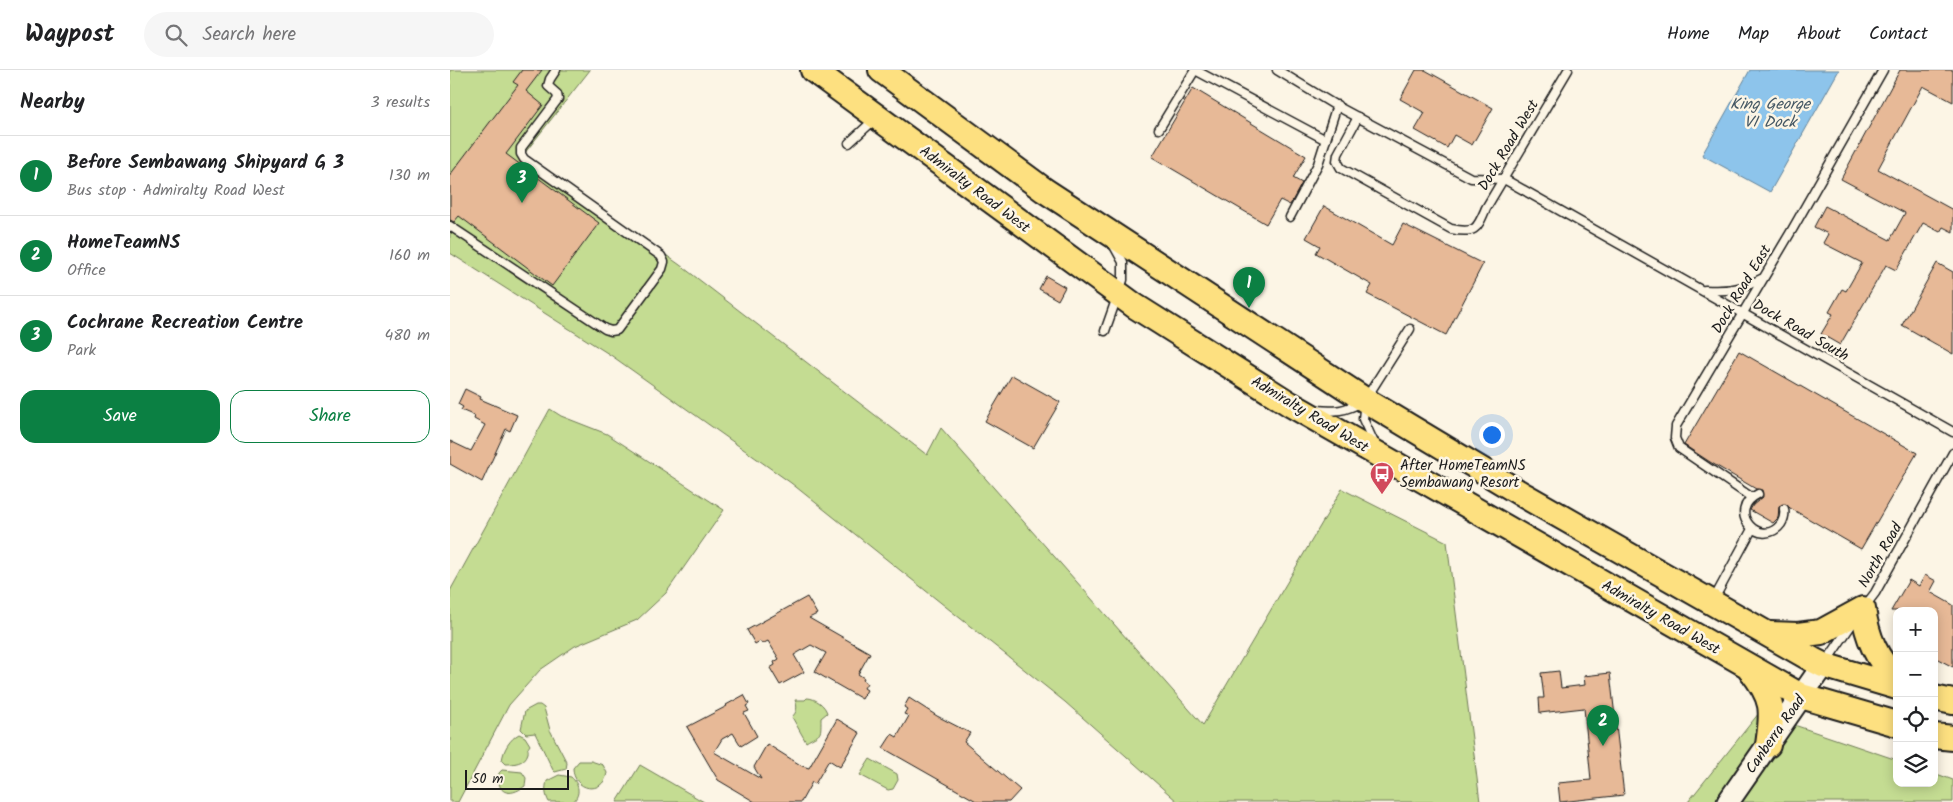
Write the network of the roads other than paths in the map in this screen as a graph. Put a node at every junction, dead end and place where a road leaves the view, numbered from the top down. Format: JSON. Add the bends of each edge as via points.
{"nodes":[{"id":1,"x":556,"y":70,"type":"edge"},
{"id":2,"x":813,"y":70,"type":"edge"},
{"id":3,"x":881,"y":70,"type":"edge"},
{"id":4,"x":1195,"y":70,"type":"edge"},
{"id":5,"x":1277,"y":70,"type":"edge"},
{"id":6,"x":1568,"y":70,"type":"edge"},
{"id":7,"x":1883,"y":70,"type":"edge"},
{"id":8,"x":1336,"y":106,"type":"junction"},
{"id":9,"x":878,"y":116,"type":"junction"},
{"id":10,"x":1358,"y":118,"type":"junction"},
{"id":11,"x":1159,"y":129,"type":"dead end"},
{"id":12,"x":1326,"y":140,"type":"junction"},
{"id":13,"x":849,"y":143,"type":"dead end"},
{"id":14,"x":1504,"y":179,"type":"junction"},
{"id":15,"x":1290,"y":217,"type":"dead end"},
{"id":16,"x":1094,"y":224,"type":"junction"},
{"id":17,"x":450,"y":226,"type":"edge"},
{"id":18,"x":1763,"y":277,"type":"junction"},
{"id":19,"x":1703,"y":290,"type":"junction"},
{"id":20,"x":1118,"y":294,"type":"junction"},
{"id":21,"x":1742,"y":312,"type":"junction"},
{"id":22,"x":1410,"y":329,"type":"dead end"},
{"id":23,"x":1105,"y":331,"type":"dead end"},
{"id":24,"x":1365,"y":400,"type":"junction"},
{"id":25,"x":1290,"y":404,"type":"junction"},
{"id":26,"x":1953,"y":432,"type":"edge"},
{"id":27,"x":1953,"y":453,"type":"edge"},
{"id":28,"x":1387,"y":460,"type":"junction"},
{"id":29,"x":1949,"y":468,"type":"edge"},
{"id":30,"x":1525,"y":496,"type":"junction"},
{"id":31,"x":1784,"y":509,"type":"dead end"},
{"id":32,"x":1752,"y":529,"type":"junction"},
{"id":33,"x":1552,"y":554,"type":"junction"},
{"id":34,"x":1712,"y":603,"type":"junction"},
{"id":35,"x":1863,"y":609,"type":"junction"},
{"id":36,"x":1765,"y":633,"type":"junction"},
{"id":37,"x":1746,"y":665,"type":"junction"},
{"id":38,"x":1823,"y":665,"type":"junction"},
{"id":39,"x":1893,"y":675,"type":"edge"},
{"id":40,"x":1893,"y":686,"type":"edge"},
{"id":41,"x":1802,"y":696,"type":"junction"},
{"id":42,"x":1938,"y":699,"type":"edge"},
{"id":43,"x":1953,"y":702,"type":"edge"},
{"id":44,"x":1893,"y":723,"type":"edge"},
{"id":45,"x":1938,"y":736,"type":"edge"},
{"id":46,"x":1953,"y":738,"type":"edge"},
{"id":47,"x":1768,"y":745,"type":"junction"},
{"id":48,"x":1728,"y":802,"type":"edge"}],
"edges":[{"from":1,"to":17,"type":"lane","via":[[548,86],[557,94],[558,100],[521,148],[521,154],[661,256],[664,262],[662,269],[617,330],[611,331]]},
{"from":2,"to":9,"type":"main road","name":"Admiralty Road West"},
{"from":3,"to":16,"type":"main road"},
{"from":4,"to":11,"type":"lane"},
{"from":4,"to":12,"type":"lane"},
{"from":5,"to":8,"type":"lane"},
{"from":6,"to":14,"type":"lane","name":"Dock Road West"},
{"from":7,"to":18,"type":"lane","name":"Dock Road East"},
{"from":8,"to":10,"type":"lane"},
{"from":8,"to":12,"type":"lane"},
{"from":9,"to":13,"type":"lane"},
{"from":9,"to":20,"type":"main road","name":"Admiralty Road West"},
{"from":10,"to":14,"type":"lane","via":[[1471,178]]},
{"from":10,"to":14,"type":"lane","name":"Dock Road West","via":[[1338,154],[1341,168],[1451,229],[1464,232],[1477,228]]},
{"from":12,"to":15,"type":"lane","via":[[1318,164]]},
{"from":14,"to":19,"type":"lane","name":"Dock Road South"},
{"from":16,"to":20,"type":"lane","via":[[1123,262],[1123,280]]},
{"from":16,"to":24,"type":"main road"},
{"from":18,"to":19,"type":"lane","via":[[1731,291]]},
{"from":18,"to":21,"type":"lane","name":"Dock Road East"},
{"from":19,"to":21,"type":"lane","name":"Dock Road South"},
{"from":20,"to":23,"type":"lane"},
{"from":20,"to":25,"type":"main road","name":"Admiralty Road West"},
{"from":21,"to":26,"type":"lane","name":"Dock Road South"},
{"from":21,"to":32,"type":"lane","name":"Dock Road East","via":[[1676,426],[1676,438],[1679,448],[1755,495],[1746,504],[1744,513]]},
{"from":22,"to":24,"type":"lane"},
{"from":24,"to":25,"type":"lane","via":[[1333,412]]},
{"from":24,"to":28,"type":"lane","via":[[1363,419],[1368,434]]},
{"from":24,"to":30,"type":"main road"},
{"from":25,"to":28,"type":"main road","name":"Admiralty Road West"},
{"from":27,"to":29,"type":"lane","name":"North Road"},
{"from":28,"to":33,"type":"main road","name":"Admiralty Road West"},
{"from":29,"to":35,"type":"lane","name":"North Road"},
{"from":30,"to":33,"type":"main road","via":[[1518,509],[1519,521],[1527,533]]},
{"from":30,"to":34,"type":"main road"},
{"from":31,"to":32,"type":"lane","via":[[1783,521],[1777,528],[1769,532]]},
{"from":32,"to":34,"type":"lane"},
{"from":33,"to":37,"type":"main road","name":"Admiralty Road West"},
{"from":34,"to":36,"type":"main road"},
{"from":35,"to":36,"type":"main road","via":[[1821,632]]},
{"from":35,"to":38,"type":"lane","name":"North Road"},
{"from":35,"to":39,"type":"main road","via":[[1866,631],[1873,648]]},
{"from":36,"to":38,"type":"main road"},
{"from":37,"to":41,"type":"main road","name":"Admiralty Road West"},
{"from":37,"to":47,"type":"main road","via":[[1768,697],[1772,714]]},
{"from":38,"to":40,"type":"main road"},
{"from":38,"to":41,"type":"main road","name":"Canberra Road"},
{"from":41,"to":44,"type":"main road","name":"Admiralty Road West"},
{"from":41,"to":47,"type":"main road","name":"Canberra Road"},
{"from":42,"to":43,"type":"main road"},
{"from":45,"to":46,"type":"main road"},
{"from":47,"to":48,"type":"main road","name":"Canberra Road"}]}
